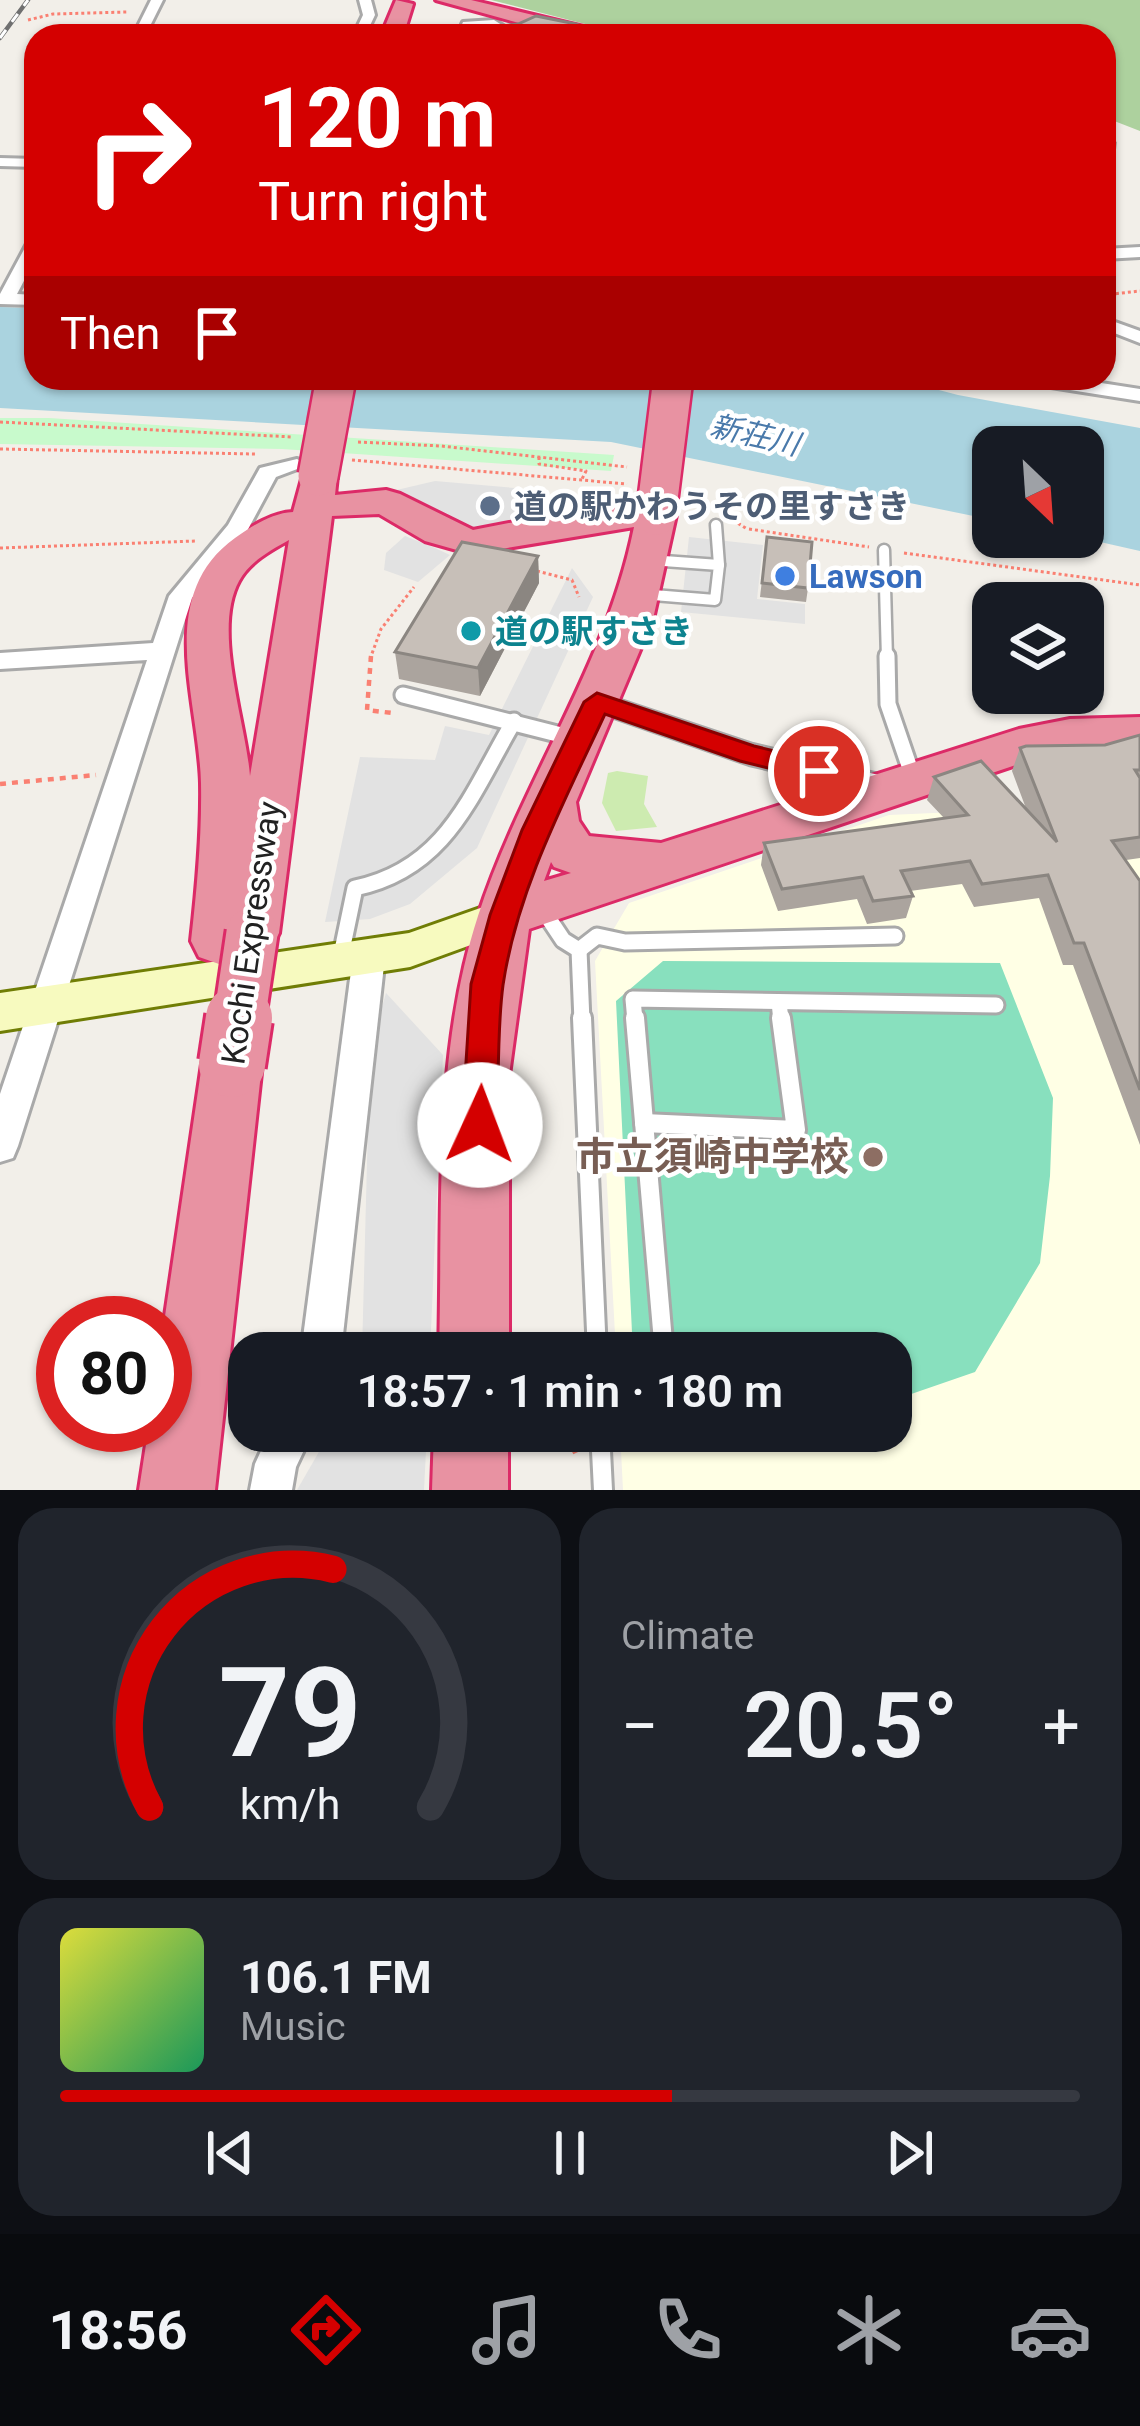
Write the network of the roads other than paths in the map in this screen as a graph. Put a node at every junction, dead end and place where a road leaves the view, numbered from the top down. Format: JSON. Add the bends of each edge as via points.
{"nodes":[{"id":1,"x":446,"y":0,"type":"edge"},
{"id":2,"x":543,"y":24,"type":"edge"},
{"id":3,"x":24,"y":263,"type":"edge"},
{"id":4,"x":3,"y":299,"type":"edge"},
{"id":5,"x":334,"y":390,"type":"edge"},
{"id":6,"x":671,"y":390,"type":"edge"},
{"id":7,"x":317,"y":482,"type":"junction"},
{"id":8,"x":289,"y":523,"type":"dead end"},
{"id":9,"x":716,"y":525,"type":"dead end"},
{"id":10,"x":648,"y":534,"type":"junction"},
{"id":11,"x":884,"y":550,"type":"dead end"},
{"id":12,"x":719,"y":565,"type":"junction"},
{"id":13,"x":163,"y":651,"type":"junction"},
{"id":14,"x":0,"y":661,"type":"edge"},
{"id":15,"x":403,"y":695,"type":"dead end"},
{"id":16,"x":514,"y":721,"type":"junction"},
{"id":17,"x":588,"y":721,"type":"junction"},
{"id":18,"x":1140,"y":734,"type":"edge"},
{"id":19,"x":904,"y":784,"type":"junction"},
{"id":20,"x":550,"y":800,"type":"junction"},
{"id":21,"x":722,"y":842,"type":"junction"},
{"id":22,"x":522,"y":910,"type":"junction"},
{"id":23,"x":895,"y":936,"type":"dead end"},
{"id":24,"x":235,"y":937,"type":"junction"},
{"id":25,"x":579,"y":950,"type":"junction"},
{"id":26,"x":355,"y":958,"type":"junction"},
{"id":27,"x":779,"y":1002,"type":"junction"},
{"id":28,"x":49,"y":1004,"type":"junction"},
{"id":29,"x":996,"y":1005,"type":"dead end"},
{"id":30,"x":0,"y":1012,"type":"edge"},
{"id":31,"x":644,"y":1123,"type":"junction"},
{"id":32,"x":0,"y":1146,"type":"edge"},
{"id":33,"x":323,"y":1332,"type":"edge"},
{"id":34,"x":475,"y":1332,"type":"edge"},
{"id":35,"x":596,"y":1332,"type":"edge"},
{"id":36,"x":662,"y":1332,"type":"edge"},
{"id":37,"x":282,"y":1452,"type":"edge"},
{"id":38,"x":471,"y":1452,"type":"edge"},
{"id":39,"x":601,"y":1452,"type":"edge"},
{"id":40,"x":178,"y":1479,"type":"edge"},
{"id":41,"x":271,"y":1490,"type":"edge"},
{"id":42,"x":470,"y":1490,"type":"edge"},
{"id":43,"x":603,"y":1490,"type":"edge"}],
"edges":[{"from":1,"to":2,"type":"highway"},
{"from":3,"to":4,"type":"street"},
{"from":5,"to":7,"type":"highway","name":"Kochi Expressway","bridge":true},
{"from":6,"to":10,"type":"highway","bridge":true},
{"from":7,"to":10,"type":"highway","via":[[386,502],[471,542],[618,514]]},
{"from":7,"to":13,"type":"street","via":[[268,473],[238,528],[181,596]]},
{"from":7,"to":24,"type":"highway","name":"Kochi Expressway"},
{"from":8,"to":24,"type":"highway","via":[[224,570],[209,611]]},
{"from":9,"to":12,"type":"lane"},
{"from":10,"to":12,"type":"lane"},
{"from":10,"to":12,"type":"lane","via":[[715,600]]},
{"from":10,"to":17,"type":"highway"},
{"from":11,"to":19,"type":"lane","via":[[888,704]]},
{"from":13,"to":14,"type":"street"},
{"from":13,"to":28,"type":"street"},
{"from":15,"to":16,"type":"lane"},
{"from":16,"to":17,"type":"lane"},
{"from":16,"to":26,"type":"lane","via":[[454,824],[394,879],[355,888]]},
{"from":17,"to":19,"type":"street"},
{"from":17,"to":20,"type":"highway"},
{"from":18,"to":19,"type":"highway","via":[[1042,740]]},
{"from":19,"to":21,"type":"highway"},
{"from":20,"to":21,"type":"highway","via":[[565,846],[598,861]]},
{"from":20,"to":22,"type":"highway"},
{"from":21,"to":22,"type":"highway"},
{"from":22,"to":25,"type":"lane"},
{"from":22,"to":26,"type":"main road","via":[[410,950]]},
{"from":22,"to":34,"type":"highway","via":[[487,984]]},
{"from":23,"to":25,"type":"lane","via":[[626,942],[598,936]]},
{"from":24,"to":40,"type":"highway","name":"Kochi Expressway"},
{"from":25,"to":35,"type":"lane"},
{"from":26,"to":28,"type":"main road"},
{"from":26,"to":33,"type":"street"},
{"from":27,"to":29,"type":"lane"},
{"from":27,"to":31,"type":"lane","via":[[633,999]]},
{"from":27,"to":31,"type":"lane","via":[[796,1130]]},
{"from":28,"to":30,"type":"main road"},
{"from":28,"to":32,"type":"street"},
{"from":31,"to":36,"type":"lane"},
{"from":37,"to":41,"type":"street"},
{"from":38,"to":42,"type":"highway"},
{"from":39,"to":43,"type":"lane"}]}
